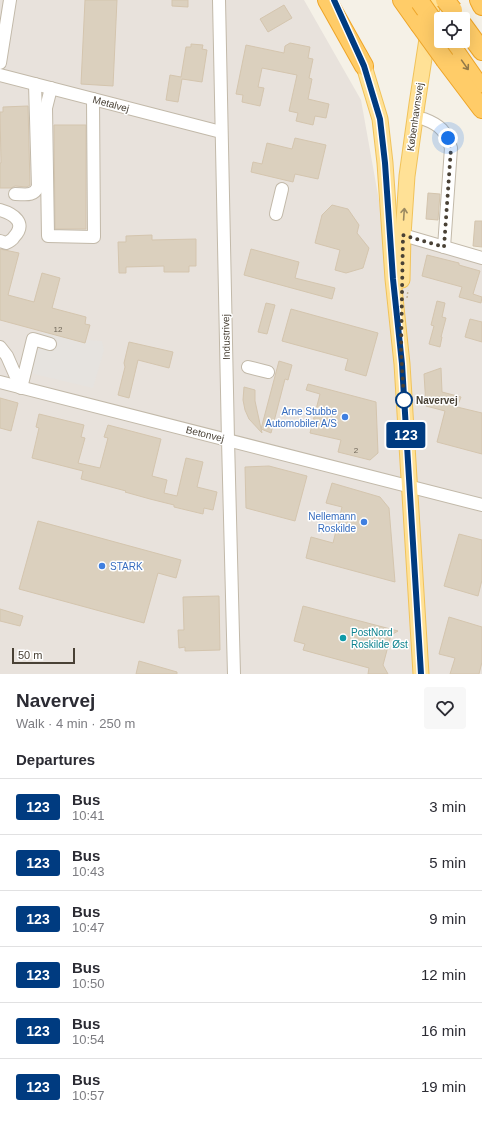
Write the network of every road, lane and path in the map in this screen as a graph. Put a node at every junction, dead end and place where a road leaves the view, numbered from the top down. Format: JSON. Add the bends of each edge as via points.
{"nodes":[{"id":1,"x":10,"y":0,"type":"edge"},
{"id":2,"x":219,"y":0,"type":"edge"},
{"id":3,"x":327,"y":0,"type":"edge"},
{"id":4,"x":334,"y":0,"type":"edge"},
{"id":5,"x":419,"y":0,"type":"edge"},
{"id":6,"x":479,"y":0,"type":"edge"},
{"id":7,"x":482,"y":6,"type":"edge"},
{"id":8,"x":434,"y":22,"type":"edge"},
{"id":9,"x":470,"y":35,"type":"edge"},
{"id":10,"x":453,"y":48,"type":"edge"},
{"id":11,"x":482,"y":52,"type":"edge"},
{"id":12,"x":0,"y":63,"type":"edge"},
{"id":13,"x":364,"y":66,"type":"junction"},
{"id":14,"x":0,"y":75,"type":"edge"},
{"id":15,"x":35,"y":84,"type":"junction"},
{"id":16,"x":51,"y":88,"type":"junction"},
{"id":17,"x":482,"y":90,"type":"edge"},
{"id":18,"x":93,"y":99,"type":"junction"},
{"id":19,"x":482,"y":109,"type":"edge"},
{"id":20,"x":424,"y":119,"type":"dead end"},
{"id":21,"x":221,"y":132,"type":"junction"},
{"id":22,"x":282,"y":189,"type":"dead end"},
{"id":23,"x":15,"y":194,"type":"dead end"},
{"id":24,"x":0,"y":210,"type":"edge"},
{"id":25,"x":276,"y":214,"type":"dead end"},
{"id":26,"x":403,"y":235,"type":"junction"},
{"id":27,"x":0,"y":241,"type":"edge"},
{"id":28,"x":444,"y":247,"type":"junction"},
{"id":29,"x":482,"y":258,"type":"edge"},
{"id":30,"x":50,"y":344,"type":"dead end"},
{"id":31,"x":0,"y":347,"type":"edge"},
{"id":32,"x":401,"y":351,"type":"junction"},
{"id":33,"x":248,"y":367,"type":"dead end"},
{"id":34,"x":268,"y":372,"type":"dead end"},
{"id":35,"x":0,"y":382,"type":"edge"},
{"id":36,"x":21,"y":388,"type":"junction"},
{"id":37,"x":228,"y":440,"type":"junction"},
{"id":38,"x":409,"y":487,"type":"junction"},
{"id":39,"x":482,"y":505,"type":"edge"},
{"id":40,"x":234,"y":674,"type":"edge"},
{"id":41,"x":421,"y":674,"type":"edge"}],
"edges":[{"from":1,"to":12,"type":"street"},
{"from":2,"to":21,"type":"street","name":"Industrivej"},
{"from":3,"to":13,"type":"highway"},
{"from":4,"to":13,"type":"main road","name":"Københavnsvej"},
{"from":5,"to":8,"type":"highway","bridge":true},
{"from":5,"to":19,"type":"highway","bridge":true,"via":[[419,24]]},
{"from":26,"to":5,"type":"main road","name":"Københavnsvej","one_way":true,"via":[[412,140]]},
{"from":6,"to":7,"type":"highway"},
{"from":9,"to":11,"type":"highway"},
{"from":10,"to":17,"type":"highway","one_way":true},
{"from":13,"to":32,"type":"main road","name":"Københavnsvej","via":[[380,119]]},
{"from":14,"to":15,"type":"street","name":"Metalvej"},
{"from":15,"to":16,"type":"street","name":"Metalvej"},
{"from":15,"to":23,"type":"street","via":[[38,187],[33,194]]},
{"from":16,"to":18,"type":"street","name":"Metalvej"},
{"from":16,"to":18,"type":"street","via":[[46,108],[48,236],[94,237]]},
{"from":18,"to":21,"type":"street","name":"Metalvej"},
{"from":20,"to":28,"type":"street","via":[[441,128],[451,148]]},
{"from":21,"to":37,"type":"street","name":"Industrivej"},
{"from":22,"to":25,"type":"street"},
{"from":24,"to":27,"type":"street","via":[[14,216],[20,226],[11,241]]},
{"from":26,"to":28,"type":"street"},
{"from":26,"to":32,"type":"main road","name":"Københavnsvej"},
{"from":28,"to":29,"type":"street"},
{"from":30,"to":36,"type":"street","via":[[33,339]]},
{"from":31,"to":36,"type":"street","via":[[7,356]]},
{"from":32,"to":38,"type":"main road","name":"Københavnsvej"},
{"from":33,"to":34,"type":"street"},
{"from":35,"to":36,"type":"street","name":"Betonvej"},
{"from":36,"to":37,"type":"street","name":"Betonvej"},
{"from":37,"to":38,"type":"street","name":"Betonvej"},
{"from":37,"to":40,"type":"street","name":"Industrivej","via":[[226,554]]},
{"from":38,"to":39,"type":"street"},
{"from":38,"to":41,"type":"main road","name":"Københavnsvej"}]}
